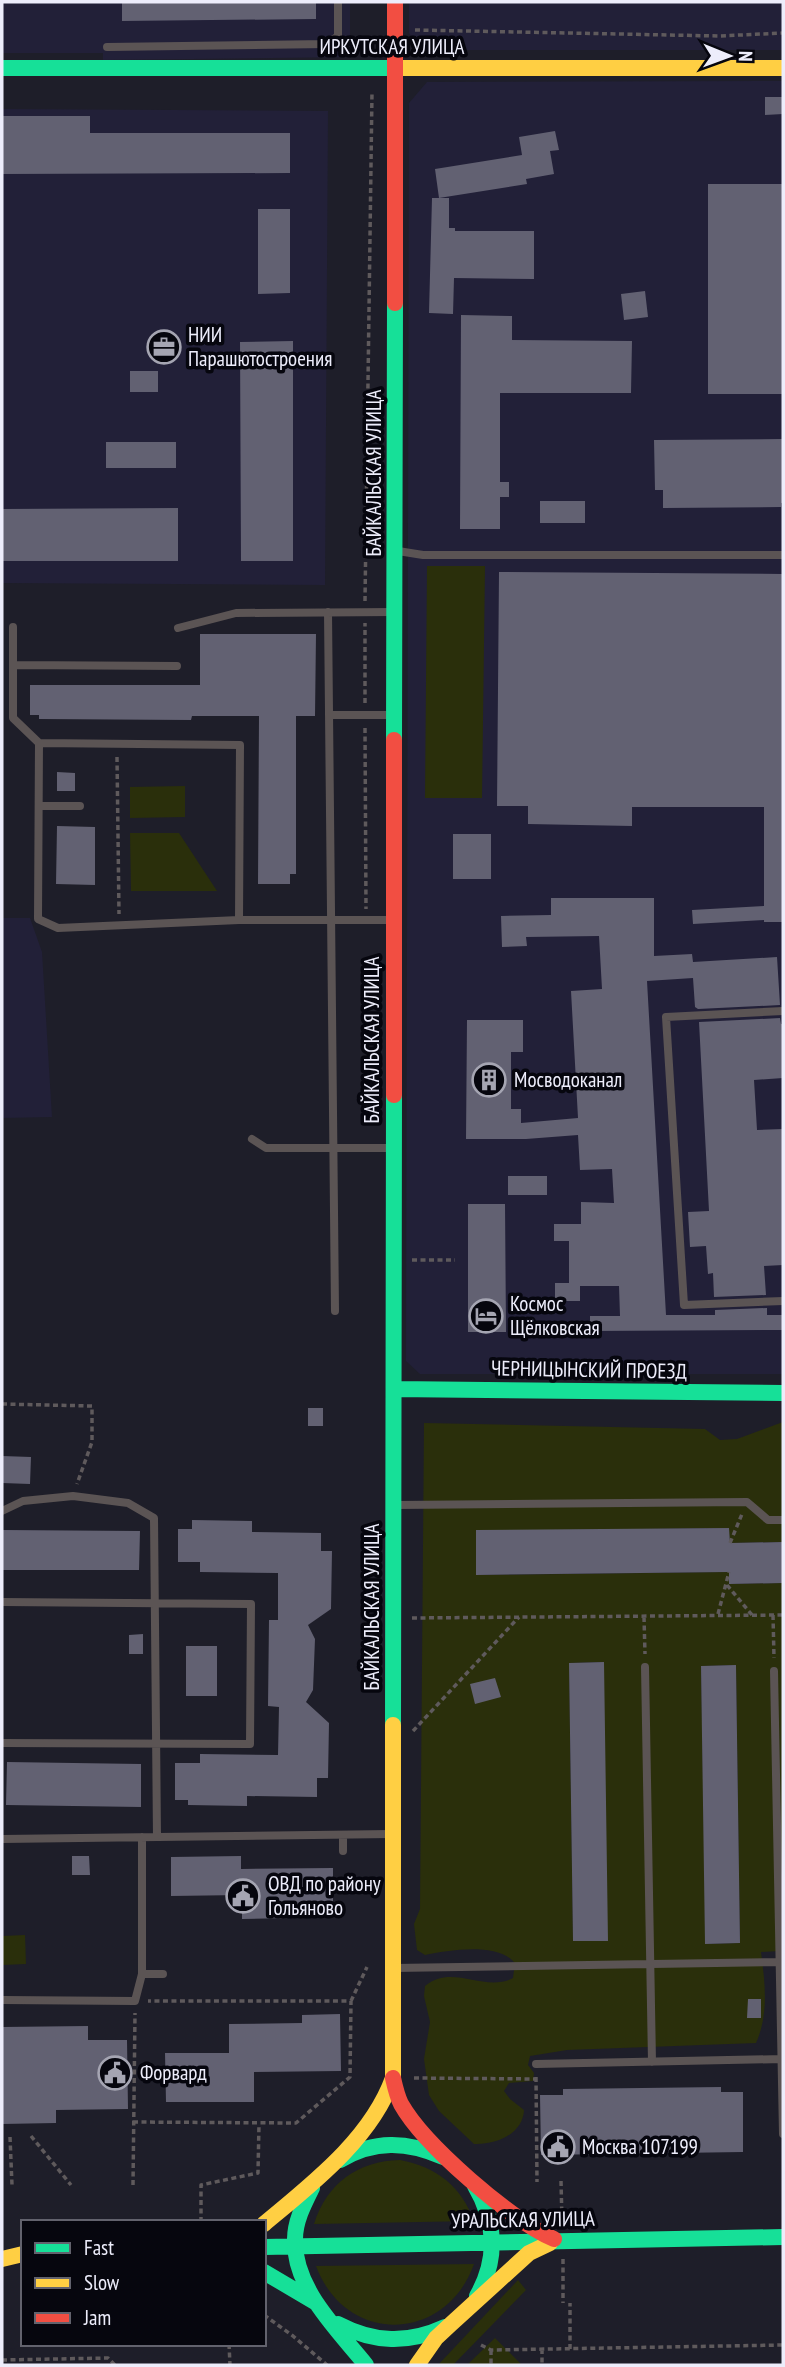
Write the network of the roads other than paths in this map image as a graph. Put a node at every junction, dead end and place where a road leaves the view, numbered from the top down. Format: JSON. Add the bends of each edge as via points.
{"nodes":[{"id":1,"x":338,"y":2,"type":"edge"},
{"id":2,"x":395,"y":2,"type":"edge"},
{"id":3,"x":298,"y":44,"type":"junction"},
{"id":4,"x":181,"y":46,"type":"junction"},
{"id":5,"x":107,"y":47,"type":"dead end"},
{"id":6,"x":2,"y":68,"type":"edge"},
{"id":7,"x":181,"y":68,"type":"junction"},
{"id":8,"x":298,"y":68,"type":"junction"},
{"id":9,"x":395,"y":68,"type":"junction"},
{"id":10,"x":783,"y":68,"type":"edge"},
{"id":11,"x":395,"y":551,"type":"junction"},
{"id":12,"x":783,"y":555,"type":"edge"},
{"id":13,"x":328,"y":612,"type":"junction"},
{"id":14,"x":394,"y":612,"type":"junction"},
{"id":15,"x":13,"y":627,"type":"dead end"},
{"id":16,"x":178,"y":628,"type":"dead end"},
{"id":17,"x":13,"y":665,"type":"junction"},
{"id":18,"x":177,"y":666,"type":"dead end"},
{"id":19,"x":329,"y":715,"type":"junction"},
{"id":20,"x":394,"y":715,"type":"junction"},
{"id":21,"x":38,"y":743,"type":"junction"},
{"id":22,"x":39,"y":806,"type":"junction"},
{"id":23,"x":80,"y":806,"type":"dead end"},
{"id":24,"x":239,"y":920,"type":"junction"},
{"id":25,"x":331,"y":920,"type":"junction"},
{"id":26,"x":394,"y":920,"type":"junction"},
{"id":27,"x":783,"y":1011,"type":"edge"},
{"id":28,"x":252,"y":1139,"type":"dead end"},
{"id":29,"x":334,"y":1148,"type":"junction"},
{"id":30,"x":392,"y":1148,"type":"junction"},
{"id":31,"x":783,"y":1301,"type":"edge"},
{"id":32,"x":335,"y":1311,"type":"dead end"},
{"id":33,"x":394,"y":1389,"type":"junction"},
{"id":34,"x":783,"y":1394,"type":"edge"},
{"id":35,"x":393,"y":1505,"type":"junction"},
{"id":36,"x":2,"y":1511,"type":"edge"},
{"id":37,"x":783,"y":1520,"type":"edge"},
{"id":38,"x":2,"y":1602,"type":"edge"},
{"id":39,"x":155,"y":1603,"type":"junction"},
{"id":40,"x":645,"y":1667,"type":"road end"},
{"id":41,"x":774,"y":1671,"type":"road end"},
{"id":42,"x":2,"y":1743,"type":"edge"},
{"id":43,"x":156,"y":1744,"type":"junction"},
{"id":44,"x":343,"y":1835,"type":"junction"},
{"id":45,"x":393,"y":1835,"type":"junction"},
{"id":46,"x":142,"y":1837,"type":"junction"},
{"id":47,"x":157,"y":1837,"type":"junction"},
{"id":48,"x":2,"y":1839,"type":"edge"},
{"id":49,"x":343,"y":1851,"type":"dead end"},
{"id":50,"x":782,"y":1962,"type":"edge"},
{"id":51,"x":650,"y":1963,"type":"junction"},
{"id":52,"x":393,"y":1968,"type":"junction"},
{"id":53,"x":142,"y":1974,"type":"junction"},
{"id":54,"x":163,"y":1974,"type":"dead end"},
{"id":55,"x":2,"y":2000,"type":"edge"},
{"id":56,"x":782,"y":2059,"type":"edge"},
{"id":57,"x":652,"y":2062,"type":"junction"},
{"id":58,"x":536,"y":2064,"type":"road end"},
{"id":59,"x":393,"y":2078,"type":"junction"},
{"id":60,"x":783,"y":2134,"type":"edge"},
{"id":61,"x":449,"y":2160,"type":"junction"},
{"id":62,"x":462,"y":2170,"type":"junction"},
{"id":63,"x":322,"y":2174,"type":"junction"},
{"id":64,"x":266,"y":2222,"type":"edge"},
{"id":65,"x":561,"y":2233,"type":"junction"},
{"id":66,"x":783,"y":2237,"type":"edge"},
{"id":67,"x":493,"y":2242,"type":"junction"},
{"id":68,"x":295,"y":2246,"type":"junction"},
{"id":69,"x":266,"y":2247,"type":"edge"},
{"id":70,"x":2,"y":2251,"type":"edge"},
{"id":71,"x":21,"y":2253,"type":"edge"},
{"id":72,"x":21,"y":2254,"type":"edge"},
{"id":73,"x":2,"y":2259,"type":"edge"},
{"id":74,"x":266,"y":2273,"type":"edge"},
{"id":75,"x":319,"y":2306,"type":"junction"},
{"id":76,"x":457,"y":2318,"type":"junction"},
{"id":77,"x":366,"y":2365,"type":"edge"},
{"id":78,"x":416,"y":2365,"type":"edge"}],
"edges":[{"from":1,"to":3,"type":"lane","via":[[338,36],[327,44]]},
{"from":2,"to":9,"type":"street","name":"БАЙКАЛЬСКАЯ УЛИЦА"},
{"from":3,"to":4,"type":"lane"},
{"from":3,"to":8,"type":"lane"},
{"from":4,"to":5,"type":"lane"},
{"from":4,"to":7,"type":"lane"},
{"from":6,"to":7,"type":"street","name":"ИРКУТСКАЯ УЛИЦА"},
{"from":7,"to":8,"type":"street","name":"ИРКУТСКАЯ УЛИЦА"},
{"from":8,"to":9,"type":"street","name":"ИРКУТСКАЯ УЛИЦА"},
{"from":9,"to":10,"type":"street","name":"ИРКУТСКАЯ УЛИЦА"},
{"from":9,"to":11,"type":"street","name":"БАЙКАЛЬСКАЯ УЛИЦА"},
{"from":11,"to":12,"type":"lane"},
{"from":11,"to":14,"type":"street","name":"БАЙКАЛЬСКАЯ УЛИЦА"},
{"from":13,"to":14,"type":"lane"},
{"from":13,"to":16,"type":"lane","via":[[236,613]]},
{"from":13,"to":19,"type":"lane"},
{"from":14,"to":20,"type":"street","name":"БАЙКАЛЬСКАЯ УЛИЦА"},
{"from":15,"to":17,"type":"lane"},
{"from":17,"to":18,"type":"lane"},
{"from":17,"to":21,"type":"lane","via":[[13,718]]},
{"from":19,"to":20,"type":"lane"},
{"from":19,"to":25,"type":"lane"},
{"from":20,"to":26,"type":"street","name":"БАЙКАЛЬСКАЯ УЛИЦА"},
{"from":21,"to":22,"type":"lane"},
{"from":21,"to":24,"type":"lane","via":[[240,746]]},
{"from":22,"to":23,"type":"lane"},
{"from":22,"to":24,"type":"lane","via":[[38,919],[58,928]]},
{"from":24,"to":25,"type":"lane"},
{"from":25,"to":26,"type":"lane"},
{"from":25,"to":29,"type":"lane"},
{"from":26,"to":30,"type":"street","name":"БАЙКАЛЬСКАЯ УЛИЦА"},
{"from":27,"to":31,"type":"lane","via":[[667,1017],[684,1305]]},
{"from":28,"to":29,"type":"lane","via":[[266,1148]]},
{"from":29,"to":30,"type":"lane"},
{"from":29,"to":32,"type":"lane"},
{"from":30,"to":33,"type":"street","name":"БАЙКАЛЬСКАЯ УЛИЦА"},
{"from":33,"to":34,"type":"street","name":"ЧЕРНИЦЫНСКИЙ ПРОЕЗД"},
{"from":33,"to":35,"type":"street","name":"БАЙКАЛЬСКАЯ УЛИЦА"},
{"from":35,"to":37,"type":"lane","via":[[747,1502],[768,1520]]},
{"from":35,"to":45,"type":"street","name":"БАЙКАЛЬСКАЯ УЛИЦА"},
{"from":36,"to":39,"type":"lane","via":[[23,1502],[73,1496],[128,1503],[154,1518]]},
{"from":38,"to":39,"type":"lane"},
{"from":39,"to":43,"type":"lane"},
{"from":39,"to":43,"type":"lane","via":[[251,1604],[250,1744]]},
{"from":40,"to":51,"type":"lane"},
{"from":41,"to":50,"type":"lane"},
{"from":42,"to":43,"type":"lane"},
{"from":43,"to":47,"type":"lane"},
{"from":44,"to":45,"type":"lane"},
{"from":44,"to":47,"type":"lane"},
{"from":44,"to":49,"type":"lane"},
{"from":45,"to":52,"type":"street","name":"БАЙКАЛЬСКАЯ УЛИЦА"},
{"from":46,"to":47,"type":"lane"},
{"from":46,"to":48,"type":"lane"},
{"from":46,"to":53,"type":"lane"},
{"from":50,"to":51,"type":"lane"},
{"from":50,"to":56,"type":"lane"},
{"from":51,"to":52,"type":"lane"},
{"from":51,"to":57,"type":"lane"},
{"from":52,"to":59,"type":"street","name":"БАЙКАЛЬСКАЯ УЛИЦА"},
{"from":53,"to":54,"type":"lane"},
{"from":53,"to":55,"type":"lane","via":[[135,2001]]},
{"from":56,"to":57,"type":"lane"},
{"from":56,"to":60,"type":"lane"},
{"from":57,"to":58,"type":"lane"},
{"from":59,"to":61,"type":"street","via":[[402,2105]]},
{"from":59,"to":63,"type":"street","via":[[383,2104]]},
{"from":61,"to":62,"type":"street"},
{"from":61,"to":63,"type":"street","via":[[425,2148],[373,2145],[349,2154]]},
{"from":62,"to":65,"type":"street","via":[[529,2229]]},
{"from":62,"to":67,"type":"street","via":[[489,2213]]},
{"from":63,"to":64,"type":"street"},
{"from":63,"to":68,"type":"street","via":[[305,2198]]},
{"from":65,"to":66,"type":"street","name":"УРАЛЬСКАЯ УЛИЦА"},
{"from":65,"to":67,"type":"street","name":"УРАЛЬСКАЯ УЛИЦА"},
{"from":65,"to":76,"type":"street","via":[[529,2253]]},
{"from":67,"to":68,"type":"street","name":"УРАЛЬСКАЯ УЛИЦА"},
{"from":67,"to":76,"type":"street","via":[[480,2292]]},
{"from":68,"to":69,"type":"street","name":"УРАЛЬСКАЯ УЛИЦА"},
{"from":68,"to":75,"type":"street","via":[[304,2284]]},
{"from":70,"to":71,"type":"lane"},
{"from":72,"to":73,"type":"street"},
{"from":74,"to":75,"type":"street"},
{"from":75,"to":76,"type":"street","via":[[340,2326],[384,2341],[430,2334]]},
{"from":75,"to":77,"type":"street"},
{"from":76,"to":78,"type":"street"}]}
